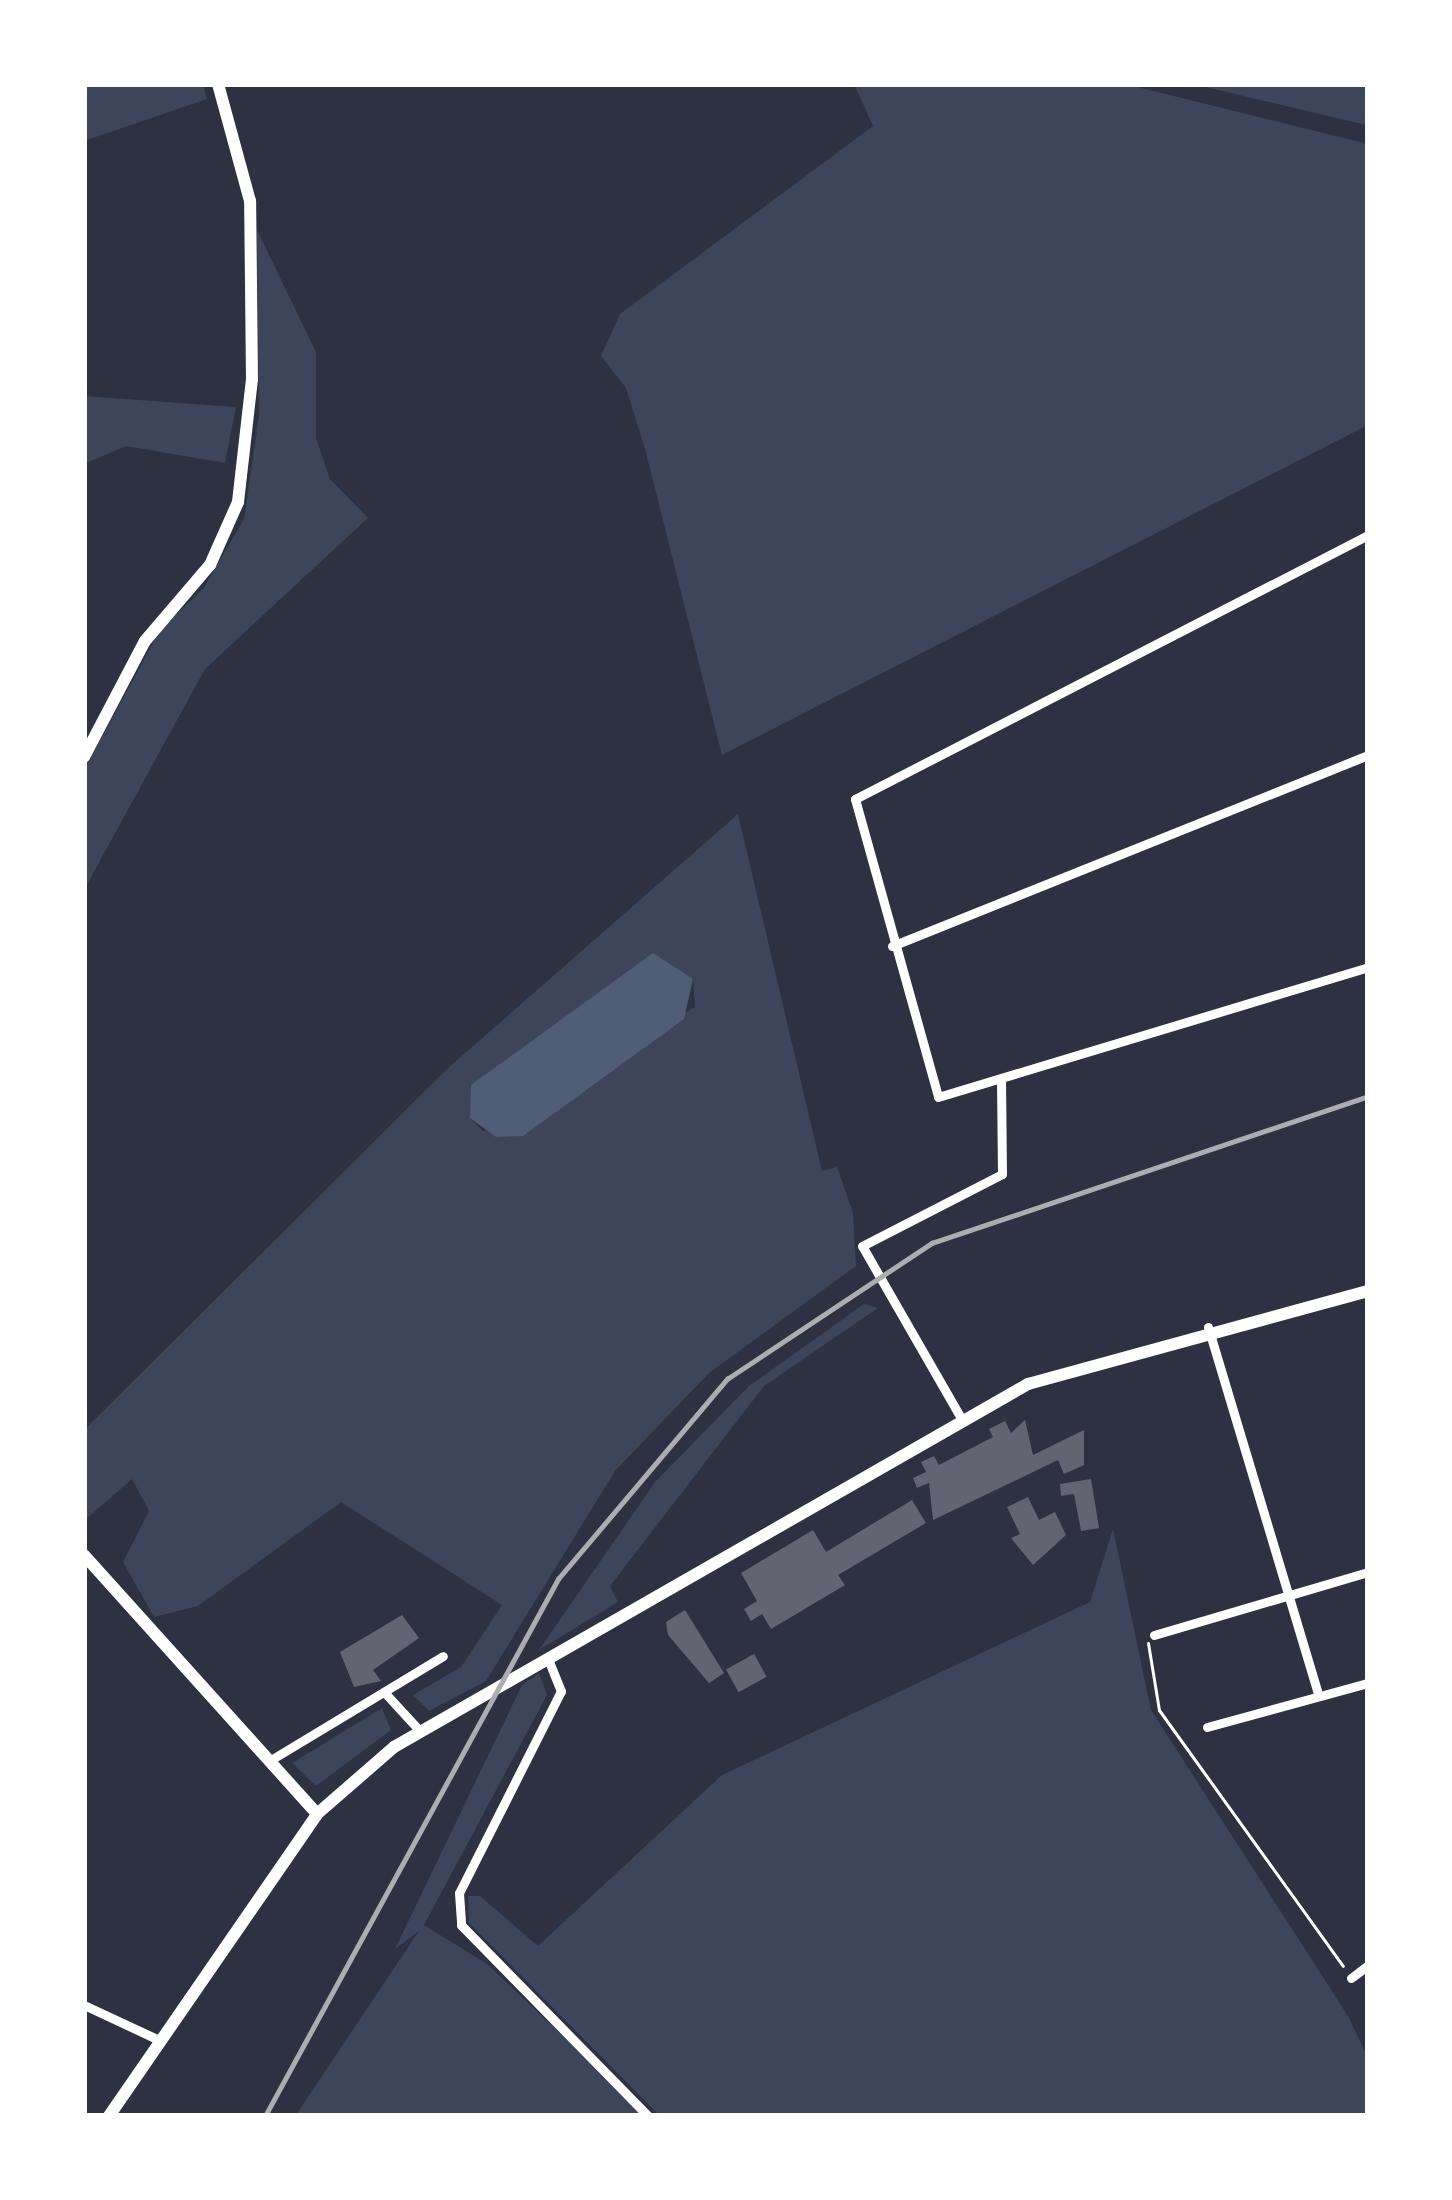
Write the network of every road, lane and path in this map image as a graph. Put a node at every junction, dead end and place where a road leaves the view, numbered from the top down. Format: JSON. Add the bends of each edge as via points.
{"nodes":[{"id":1,"x":218,"y":84,"type":"edge"},
{"id":2,"x":1368,"y":535,"type":"edge"},
{"id":3,"x":1368,"y":755,"type":"edge"},
{"id":4,"x":84,"y":757,"type":"edge"},
{"id":5,"x":892,"y":946,"type":"junction"},
{"id":6,"x":1368,"y":967,"type":"edge"},
{"id":7,"x":1001,"y":1081,"type":"junction"},
{"id":8,"x":1368,"y":1291,"type":"edge"},
{"id":9,"x":1208,"y":1327,"type":"junction"},
{"id":10,"x":961,"y":1418,"type":"junction"},
{"id":11,"x":84,"y":1555,"type":"edge"},
{"id":12,"x":1368,"y":1572,"type":"edge"},
{"id":13,"x":1291,"y":1593,"type":"junction"},
{"id":14,"x":1154,"y":1634,"type":"joint"},
{"id":15,"x":442,"y":1656,"type":"dead end"},
{"id":16,"x":548,"y":1659,"type":"junction"},
{"id":17,"x":1368,"y":1683,"type":"edge"},
{"id":18,"x":385,"y":1693,"type":"junction"},
{"id":19,"x":1319,"y":1696,"type":"junction"},
{"id":20,"x":1207,"y":1727,"type":"dead end"},
{"id":21,"x":420,"y":1731,"type":"junction"},
{"id":22,"x":269,"y":1761,"type":"junction"},
{"id":23,"x":317,"y":1814,"type":"junction"},
{"id":24,"x":1368,"y":1965,"type":"edge"},
{"id":25,"x":1351,"y":1978,"type":"joint"},
{"id":26,"x":84,"y":2005,"type":"edge"},
{"id":27,"x":159,"y":2040,"type":"junction"},
{"id":28,"x":109,"y":2116,"type":"edge"},
{"id":29,"x":648,"y":2116,"type":"edge"}],
"edges":[{"from":1,"to":4,"type":"main road","via":[[250,201],[242,483],[210,565],[145,641]]},
{"from":2,"to":5,"type":"street","via":[[867,784],[856,806]]},
{"from":3,"to":5,"type":"street"},
{"from":5,"to":7,"type":"street","via":[[928,1089],[952,1096]]},
{"from":6,"to":7,"type":"street"},
{"from":7,"to":10,"type":"street","via":[[1002,1174],[862,1246]]},
{"from":8,"to":9,"type":"main road"},
{"from":9,"to":10,"type":"main road","via":[[1063,1370]]},
{"from":9,"to":13,"type":"street","via":[[1276,1578]]},
{"from":10,"to":16,"type":"main road"},
{"from":11,"to":22,"type":"main road"},
{"from":12,"to":13,"type":"street"},
{"from":13,"to":14,"type":"street"},
{"from":13,"to":19,"type":"street"},
{"from":14,"to":25,"type":"path","via":[[1143,1651],[1159,1710]]},
{"from":15,"to":18,"type":"street"},
{"from":16,"to":21,"type":"main road"},
{"from":16,"to":29,"type":"street","via":[[561,1691],[459,1893],[461,1924]]},
{"from":17,"to":19,"type":"street"},
{"from":18,"to":21,"type":"street"},
{"from":18,"to":22,"type":"street"},
{"from":19,"to":20,"type":"street"},
{"from":21,"to":23,"type":"main road"},
{"from":22,"to":23,"type":"main road"},
{"from":23,"to":27,"type":"main road"},
{"from":24,"to":25,"type":"street"},
{"from":26,"to":27,"type":"street"},
{"from":27,"to":28,"type":"main road"}]}
